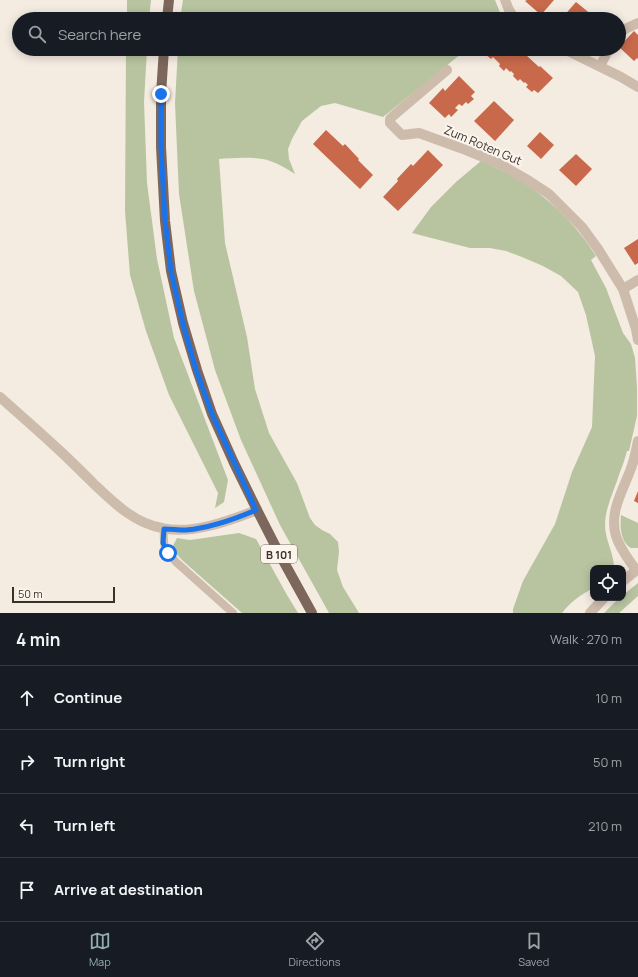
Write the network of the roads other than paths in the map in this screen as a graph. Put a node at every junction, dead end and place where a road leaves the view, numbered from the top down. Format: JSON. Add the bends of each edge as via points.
{"nodes":[{"id":1,"x":169,"y":0,"type":"edge"},
{"id":2,"x":505,"y":0,"type":"edge"},
{"id":3,"x":168,"y":12,"type":"edge"},
{"id":4,"x":511,"y":12,"type":"edge"},
{"id":5,"x":638,"y":23,"type":"edge"},
{"id":6,"x":626,"y":29,"type":"edge"},
{"id":7,"x":164,"y":56,"type":"edge"},
{"id":8,"x":579,"y":56,"type":"edge"},
{"id":9,"x":605,"y":56,"type":"edge"},
{"id":10,"x":600,"y":66,"type":"junction"},
{"id":11,"x":447,"y":70,"type":"dead end"},
{"id":12,"x":638,"y":88,"type":"edge"},
{"id":13,"x":638,"y":280,"type":"edge"},
{"id":14,"x":623,"y":289,"type":"junction"},
{"id":15,"x":638,"y":340,"type":"edge"},
{"id":16,"x":0,"y":397,"type":"edge"},
{"id":17,"x":638,"y":442,"type":"edge"},
{"id":18,"x":256,"y":510,"type":"junction"},
{"id":19,"x":164,"y":529,"type":"junction"},
{"id":20,"x":637,"y":570,"type":"edge"},
{"id":21,"x":626,"y":579,"type":"edge"},
{"id":22,"x":601,"y":601,"type":"edge"},
{"id":23,"x":233,"y":613,"type":"edge"},
{"id":24,"x":312,"y":613,"type":"edge"},
{"id":25,"x":590,"y":613,"type":"edge"}],
"edges":[{"from":1,"to":3,"type":"main road"},
{"from":2,"to":4,"type":"street"},
{"from":5,"to":6,"type":"street"},
{"from":7,"to":18,"type":"main road","number":"B 101","via":[[161,147],[171,271],[196,370],[212,414]]},
{"from":8,"to":10,"type":"street"},
{"from":9,"to":10,"type":"street"},
{"from":10,"to":12,"type":"street"},
{"from":11,"to":14,"type":"street","name":"Zum Roten Gut","via":[[393,116],[390,123],[402,135],[419,133],[498,163],[549,194],[582,227]]},
{"from":13,"to":14,"type":"street"},
{"from":14,"to":15,"type":"street"},
{"from":16,"to":19,"type":"street","via":[[118,507],[151,526]]},
{"from":17,"to":20,"type":"street","via":[[631,469],[618,500],[614,525],[616,537]]},
{"from":18,"to":19,"type":"street","via":[[200,528]]},
{"from":18,"to":24,"type":"main road","number":"B 101"},
{"from":19,"to":23,"type":"lane","via":[[163,543],[168,553]]},
{"from":20,"to":21,"type":"street"},
{"from":22,"to":25,"type":"street"}]}
